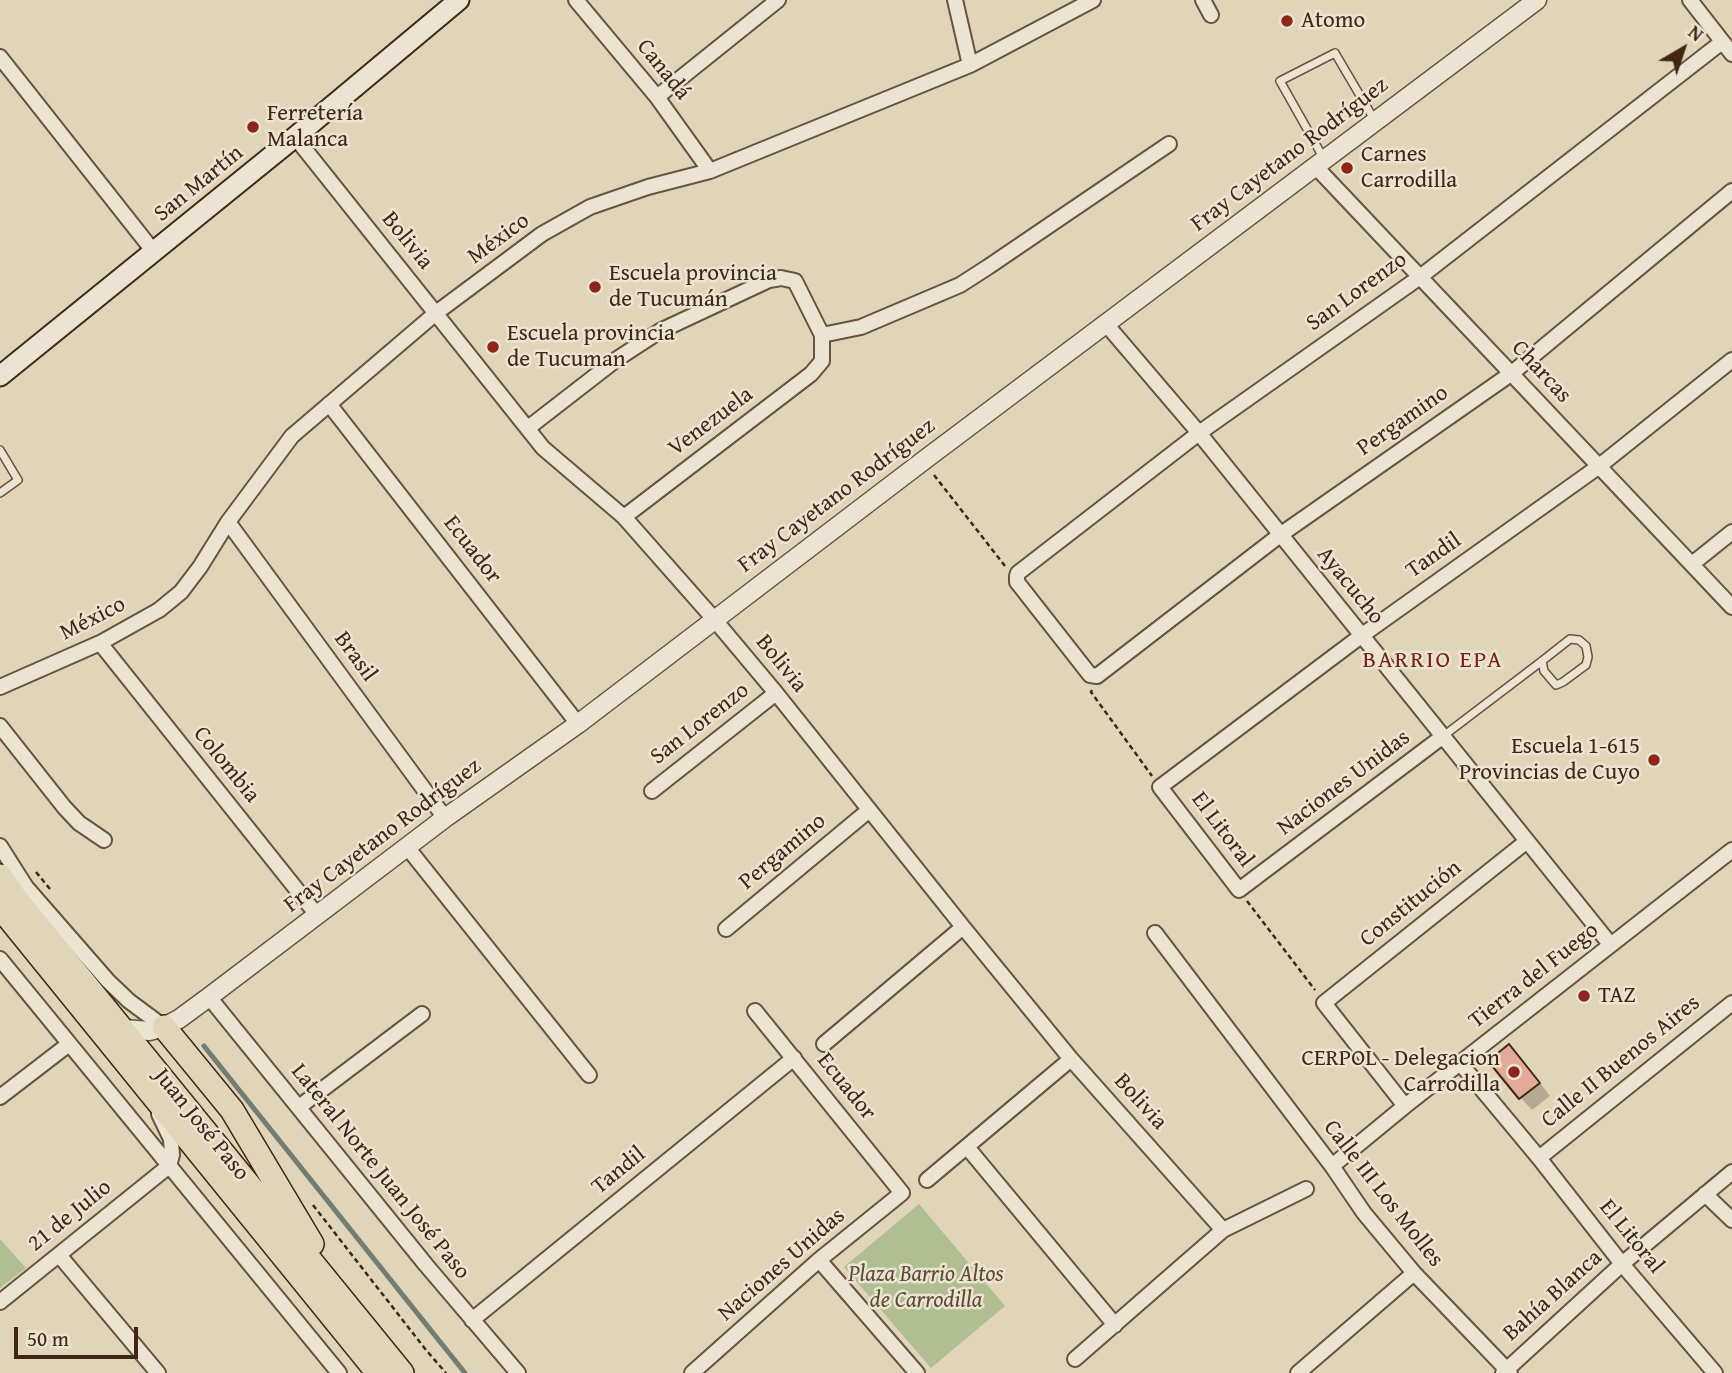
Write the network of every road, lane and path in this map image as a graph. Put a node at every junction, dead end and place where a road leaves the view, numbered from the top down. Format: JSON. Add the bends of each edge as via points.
{"nodes":[{"id":1,"x":458,"y":0,"type":"edge"},
{"id":2,"x":576,"y":0,"type":"edge"},
{"id":3,"x":778,"y":0,"type":"edge"},
{"id":4,"x":955,"y":0,"type":"edge"},
{"id":5,"x":1093,"y":0,"type":"edge"},
{"id":6,"x":1203,"y":0,"type":"edge"},
{"id":7,"x":1537,"y":0,"type":"edge"},
{"id":8,"x":1690,"y":0,"type":"edge"},
{"id":9,"x":1212,"y":15,"type":"dead end"},
{"id":10,"x":1722,"y":42,"type":"junction"},
{"id":11,"x":1732,"y":54,"type":"edge"},
{"id":12,"x":0,"y":57,"type":"edge"},
{"id":13,"x":970,"y":65,"type":"junction"},
{"id":14,"x":657,"y":97,"type":"junction"},
{"id":15,"x":1375,"y":121,"type":"junction"},
{"id":16,"x":295,"y":137,"type":"junction"},
{"id":17,"x":1169,"y":144,"type":"dead end"},
{"id":18,"x":1320,"y":163,"type":"junction"},
{"id":19,"x":710,"y":171,"type":"junction"},
{"id":20,"x":1732,"y":191,"type":"edge"},
{"id":21,"x":154,"y":252,"type":"junction"},
{"id":22,"x":1420,"y":276,"type":"junction"},
{"id":23,"x":436,"y":313,"type":"junction"},
{"id":24,"x":1106,"y":324,"type":"junction"},
{"id":25,"x":822,"y":335,"type":"junction"},
{"id":26,"x":1732,"y":360,"type":"edge"},
{"id":27,"x":1512,"y":373,"type":"junction"},
{"id":28,"x":0,"y":376,"type":"edge"},
{"id":29,"x":330,"y":404,"type":"junction"},
{"id":30,"x":528,"y":428,"type":"junction"},
{"id":31,"x":1199,"y":433,"type":"junction"},
{"id":32,"x":0,"y":450,"type":"edge"},
{"id":33,"x":923,"y":461,"type":"junction"},
{"id":34,"x":1598,"y":467,"type":"junction"},
{"id":35,"x":0,"y":493,"type":"edge"},
{"id":36,"x":624,"y":517,"type":"junction"},
{"id":37,"x":228,"y":522,"type":"junction"},
{"id":38,"x":1732,"y":532,"type":"edge"},
{"id":39,"x":1280,"y":535,"type":"junction"},
{"id":40,"x":1692,"y":565,"type":"junction"},
{"id":41,"x":1017,"y":579,"type":"junction"},
{"id":42,"x":1732,"y":607,"type":"edge"},
{"id":43,"x":715,"y":619,"type":"junction"},
{"id":44,"x":1361,"y":636,"type":"junction"},
{"id":45,"x":100,"y":643,"type":"junction"},
{"id":46,"x":1542,"y":661,"type":"junction"},
{"id":47,"x":1093,"y":677,"type":"junction"},
{"id":48,"x":0,"y":687,"type":"edge"},
{"id":49,"x":776,"y":693,"type":"junction"},
{"id":50,"x":578,"y":724,"type":"junction"},
{"id":51,"x":0,"y":726,"type":"edge"},
{"id":52,"x":1442,"y":737,"type":"junction"},
{"id":53,"x":1160,"y":787,"type":"junction"},
{"id":54,"x":652,"y":791,"type":"dead end"},
{"id":55,"x":868,"y":811,"type":"junction"},
{"id":56,"x":445,"y":818,"type":"junction"},
{"id":57,"x":104,"y":840,"type":"dead end"},
{"id":58,"x":1527,"y":841,"type":"junction"},
{"id":59,"x":0,"y":846,"type":"edge"},
{"id":60,"x":407,"y":847,"type":"junction"},
{"id":61,"x":1732,"y":849,"type":"edge"},
{"id":62,"x":31,"y":865,"type":"dead end"},
{"id":63,"x":0,"y":876,"type":"edge"},
{"id":64,"x":1239,"y":890,"type":"junction"},
{"id":65,"x":56,"y":896,"type":"dead end"},
{"id":66,"x":0,"y":907,"type":"edge"},
{"id":67,"x":317,"y":915,"type":"junction"},
{"id":68,"x":963,"y":928,"type":"junction"},
{"id":69,"x":726,"y":929,"type":"dead end"},
{"id":70,"x":1156,"y":933,"type":"dead end"},
{"id":71,"x":1611,"y":944,"type":"junction"},
{"id":72,"x":0,"y":959,"type":"edge"},
{"id":73,"x":209,"y":997,"type":"junction"},
{"id":74,"x":1324,"y":1003,"type":"junction"},
{"id":75,"x":1732,"y":1003,"type":"edge"},
{"id":76,"x":755,"y":1011,"type":"dead end"},
{"id":77,"x":422,"y":1014,"type":"dead end"},
{"id":78,"x":164,"y":1027,"type":"junction"},
{"id":79,"x":124,"y":1030,"type":"junction"},
{"id":80,"x":69,"y":1044,"type":"junction"},
{"id":81,"x":824,"y":1044,"type":"dead end"},
{"id":82,"x":794,"y":1058,"type":"junction"},
{"id":83,"x":1071,"y":1059,"type":"junction"},
{"id":84,"x":126,"y":1063,"type":"junction"},
{"id":85,"x":1460,"y":1063,"type":"junction"},
{"id":86,"x":589,"y":1076,"type":"dead end"},
{"id":87,"x":0,"y":1097,"type":"edge"},
{"id":88,"x":1405,"y":1106,"type":"junction"},
{"id":89,"x":299,"y":1107,"type":"junction"},
{"id":90,"x":967,"y":1147,"type":"junction"},
{"id":91,"x":1539,"y":1158,"type":"junction"},
{"id":92,"x":169,"y":1166,"type":"junction"},
{"id":93,"x":1332,"y":1166,"type":"junction"},
{"id":94,"x":1732,"y":1172,"type":"edge"},
{"id":95,"x":927,"y":1180,"type":"dead end"},
{"id":96,"x":1306,"y":1189,"type":"dead end"},
{"id":97,"x":902,"y":1193,"type":"joint"},
{"id":98,"x":1706,"y":1194,"type":"junction"},
{"id":99,"x":306,"y":1196,"type":"dead end"},
{"id":100,"x":1732,"y":1220,"type":"edge"},
{"id":101,"x":1223,"y":1230,"type":"junction"},
{"id":102,"x":60,"y":1255,"type":"junction"},
{"id":103,"x":819,"y":1260,"type":"junction"},
{"id":104,"x":1622,"y":1264,"type":"junction"},
{"id":105,"x":1414,"y":1273,"type":"junction"},
{"id":106,"x":0,"y":1302,"type":"edge"},
{"id":107,"x":472,"y":1320,"type":"junction"},
{"id":108,"x":1115,"y":1325,"type":"junction"},
{"id":109,"x":368,"y":1332,"type":"junction"},
{"id":110,"x":1075,"y":1359,"type":"dead end"},
{"id":111,"x":1506,"y":1372,"type":"edge"},
{"id":112,"x":158,"y":1373,"type":"edge"},
{"id":113,"x":339,"y":1373,"type":"edge"},
{"id":114,"x":378,"y":1373,"type":"edge"},
{"id":115,"x":402,"y":1373,"type":"edge"},
{"id":116,"x":446,"y":1373,"type":"edge"},
{"id":117,"x":518,"y":1373,"type":"edge"},
{"id":118,"x":692,"y":1373,"type":"edge"},
{"id":119,"x":917,"y":1373,"type":"edge"},
{"id":120,"x":1298,"y":1373,"type":"edge"},
{"id":121,"x":1715,"y":1373,"type":"edge"}],
"edges":[{"from":1,"to":16,"type":"main road","name":"San Martín"},
{"from":2,"to":14,"type":"street","name":"Canadá"},
{"from":3,"to":14,"type":"street"},
{"from":4,"to":13,"type":"street"},
{"from":5,"to":13,"type":"street","name":"México"},
{"from":6,"to":9,"type":"street"},
{"from":7,"to":15,"type":"street","name":"Fray Cayetano Rodríguez"},
{"from":8,"to":10,"type":"street"},
{"from":10,"to":11,"type":"street"},
{"from":10,"to":22,"type":"street","name":"San Lorenzo"},
{"from":12,"to":21,"type":"street"},
{"from":13,"to":19,"type":"street","name":"México"},
{"from":14,"to":19,"type":"street","name":"Canadá"},
{"from":15,"to":18,"type":"street","name":"Fray Cayetano Rodríguez"},
{"from":15,"to":18,"type":"lane","via":[[1335,53],[1280,81]]},
{"from":16,"to":21,"type":"main road","name":"San Martín"},
{"from":16,"to":23,"type":"street","name":"Bolivia"},
{"from":17,"to":25,"type":"street","via":[[960,285],[861,327]]},
{"from":18,"to":22,"type":"street","name":"Charcas"},
{"from":18,"to":24,"type":"street","name":"Fray Cayetano Rodríguez"},
{"from":19,"to":23,"type":"street","name":"México","via":[[590,207],[541,234]]},
{"from":20,"to":27,"type":"street","name":"Pergamino"},
{"from":21,"to":28,"type":"main road","name":"San Martín"},
{"from":22,"to":27,"type":"street","name":"Charcas"},
{"from":22,"to":31,"type":"street","name":"San Lorenzo"},
{"from":23,"to":29,"type":"street","name":"México"},
{"from":23,"to":30,"type":"street","name":"Bolivia"},
{"from":24,"to":31,"type":"street","name":"Ayacucho"},
{"from":24,"to":33,"type":"street","name":"Fray Cayetano Rodríguez"},
{"from":25,"to":30,"type":"street","via":[[794,281],[769,280],[660,331]]},
{"from":25,"to":36,"type":"street","name":"Venezuela","via":[[822,361],[811,374]]},
{"from":26,"to":34,"type":"street","name":"Tandil"},
{"from":27,"to":34,"type":"street","name":"Charcas"},
{"from":27,"to":39,"type":"street","name":"Pergamino"},
{"from":29,"to":37,"type":"street","name":"México","via":[[292,436]]},
{"from":29,"to":50,"type":"street","name":"Ecuador"},
{"from":30,"to":36,"type":"street","name":"Bolivia","via":[[542,448]]},
{"from":31,"to":39,"type":"street","name":"Ayacucho"},
{"from":31,"to":41,"type":"street","name":"San Lorenzo","via":[[1018,573]]},
{"from":32,"to":35,"type":"lane","via":[[18,480]]},
{"from":33,"to":41,"type":"path"},
{"from":33,"to":43,"type":"street","name":"Fray Cayetano Rodríguez"},
{"from":34,"to":40,"type":"street","name":"Charcas"},
{"from":34,"to":44,"type":"street","name":"Tandil"},
{"from":36,"to":43,"type":"street","name":"Bolivia"},
{"from":37,"to":45,"type":"street","name":"México","via":[[181,592],[159,610]]},
{"from":37,"to":56,"type":"street","name":"Brasil"},
{"from":38,"to":40,"type":"street"},
{"from":39,"to":44,"type":"street","name":"Ayacucho"},
{"from":39,"to":47,"type":"street","name":"Pergamino"},
{"from":40,"to":42,"type":"street","name":"Charcas"},
{"from":41,"to":47,"type":"street"},
{"from":43,"to":49,"type":"street","name":"Bolivia"},
{"from":43,"to":50,"type":"street","name":"Fray Cayetano Rodríguez"},
{"from":44,"to":52,"type":"street","name":"Ayacucho"},
{"from":44,"to":53,"type":"street","name":"Tandil"},
{"from":45,"to":48,"type":"street","name":"México"},
{"from":45,"to":67,"type":"street","name":"Colombia"},
{"from":46,"to":46,"type":"lane","via":[[1556,685],[1586,665],[1586,646],[1570,639]]},
{"from":46,"to":52,"type":"lane"},
{"from":47,"to":53,"type":"path","name":"El Litoral","via":[[1091,692]]},
{"from":49,"to":54,"type":"street","name":"San Lorenzo"},
{"from":49,"to":55,"type":"street","name":"Bolivia"},
{"from":50,"to":56,"type":"street","name":"Fray Cayetano Rodríguez"},
{"from":51,"to":57,"type":"street","via":[[64,807]]},
{"from":52,"to":58,"type":"street","name":"Ayacucho"},
{"from":52,"to":64,"type":"street","name":"Naciones Unidas"},
{"from":53,"to":64,"type":"street","name":"El Litoral"},
{"from":55,"to":68,"type":"street","name":"Bolivia"},
{"from":55,"to":69,"type":"street","name":"Pergamino"},
{"from":56,"to":60,"type":"street","name":"Fray Cayetano Rodríguez"},
{"from":58,"to":71,"type":"street","name":"Ayacucho"},
{"from":58,"to":74,"type":"street","name":"Constitución"},
{"from":59,"to":78,"type":"street","via":[[26,887],[108,981]]},
{"from":60,"to":67,"type":"street","name":"Fray Cayetano Rodríguez"},
{"from":60,"to":86,"type":"street"},
{"from":61,"to":71,"type":"street","name":"Tierra del Fuego"},
{"from":62,"to":65,"type":"path"},
{"from":63,"to":79,"type":"highway","name":"Juan José Paso"},
{"from":64,"to":74,"type":"path","name":"El Litoral"},
{"from":66,"to":84,"type":"highway","name":"Juan José Paso"},
{"from":67,"to":73,"type":"street","name":"Fray Cayetano Rodríguez"},
{"from":68,"to":81,"type":"street"},
{"from":68,"to":83,"type":"street","name":"Bolivia"},
{"from":70,"to":93,"type":"street","name":"Calle III Los Molles"},
{"from":71,"to":85,"type":"street","name":"Tierra del Fuego"},
{"from":72,"to":80,"type":"street"},
{"from":73,"to":78,"type":"street","name":"Fray Cayetano Rodríguez"},
{"from":73,"to":89,"type":"street","name":"Lateral Norte Juan José Paso"},
{"from":74,"to":88,"type":"street"},
{"from":75,"to":91,"type":"street","name":"Calle II Buenos Aires"},
{"from":76,"to":82,"type":"street","name":"Ecuador"},
{"from":77,"to":89,"type":"street"},
{"from":78,"to":79,"type":"street"},
{"from":78,"to":109,"type":"highway","via":[[232,1110]]},
{"from":79,"to":109,"type":"highway","name":"Juan José Paso"},
{"from":80,"to":87,"type":"street"},
{"from":80,"to":92,"type":"street"},
{"from":82,"to":97,"type":"street","name":"Ecuador"},
{"from":82,"to":107,"type":"street","name":"Tandil"},
{"from":83,"to":90,"type":"street"},
{"from":83,"to":101,"type":"street","name":"Bolivia"},
{"from":84,"to":92,"type":"street","via":[[171,1139]]},
{"from":84,"to":114,"type":"highway","name":"Juan José Paso"},
{"from":85,"to":88,"type":"street","name":"Tierra del Fuego"},
{"from":85,"to":91,"type":"street","name":"El Litoral"},
{"from":88,"to":93,"type":"street","name":"Tierra del Fuego"},
{"from":89,"to":107,"type":"street","name":"Lateral Norte Juan José Paso"},
{"from":90,"to":95,"type":"street"},
{"from":90,"to":108,"type":"street"},
{"from":91,"to":104,"type":"street","name":"El Litoral"},
{"from":92,"to":102,"type":"street","name":"21 de Julio"},
{"from":92,"to":113,"type":"street"},
{"from":93,"to":105,"type":"street","name":"Calle III Los Molles"},
{"from":94,"to":98,"type":"street","name":"Bahía Blanca"},
{"from":96,"to":101,"type":"street"},
{"from":97,"to":103,"type":"street","name":"Naciones Unidas"},
{"from":98,"to":100,"type":"street"},
{"from":98,"to":104,"type":"street","name":"Bahía Blanca"},
{"from":99,"to":116,"type":"path"},
{"from":101,"to":108,"type":"street"},
{"from":102,"to":106,"type":"street","name":"21 de Julio"},
{"from":102,"to":112,"type":"street"},
{"from":103,"to":118,"type":"street","name":"Naciones Unidas"},
{"from":103,"to":119,"type":"street"},
{"from":104,"to":111,"type":"street","name":"Bahía Blanca"},
{"from":104,"to":121,"type":"street","name":"El Litoral"},
{"from":105,"to":111,"type":"street","name":"Calle III Los Molles"},
{"from":105,"to":120,"type":"street"},
{"from":107,"to":117,"type":"street","name":"Lateral Norte Juan José Paso"},
{"from":108,"to":110,"type":"street"},
{"from":109,"to":115,"type":"highway","name":"Juan José Paso"}]}
